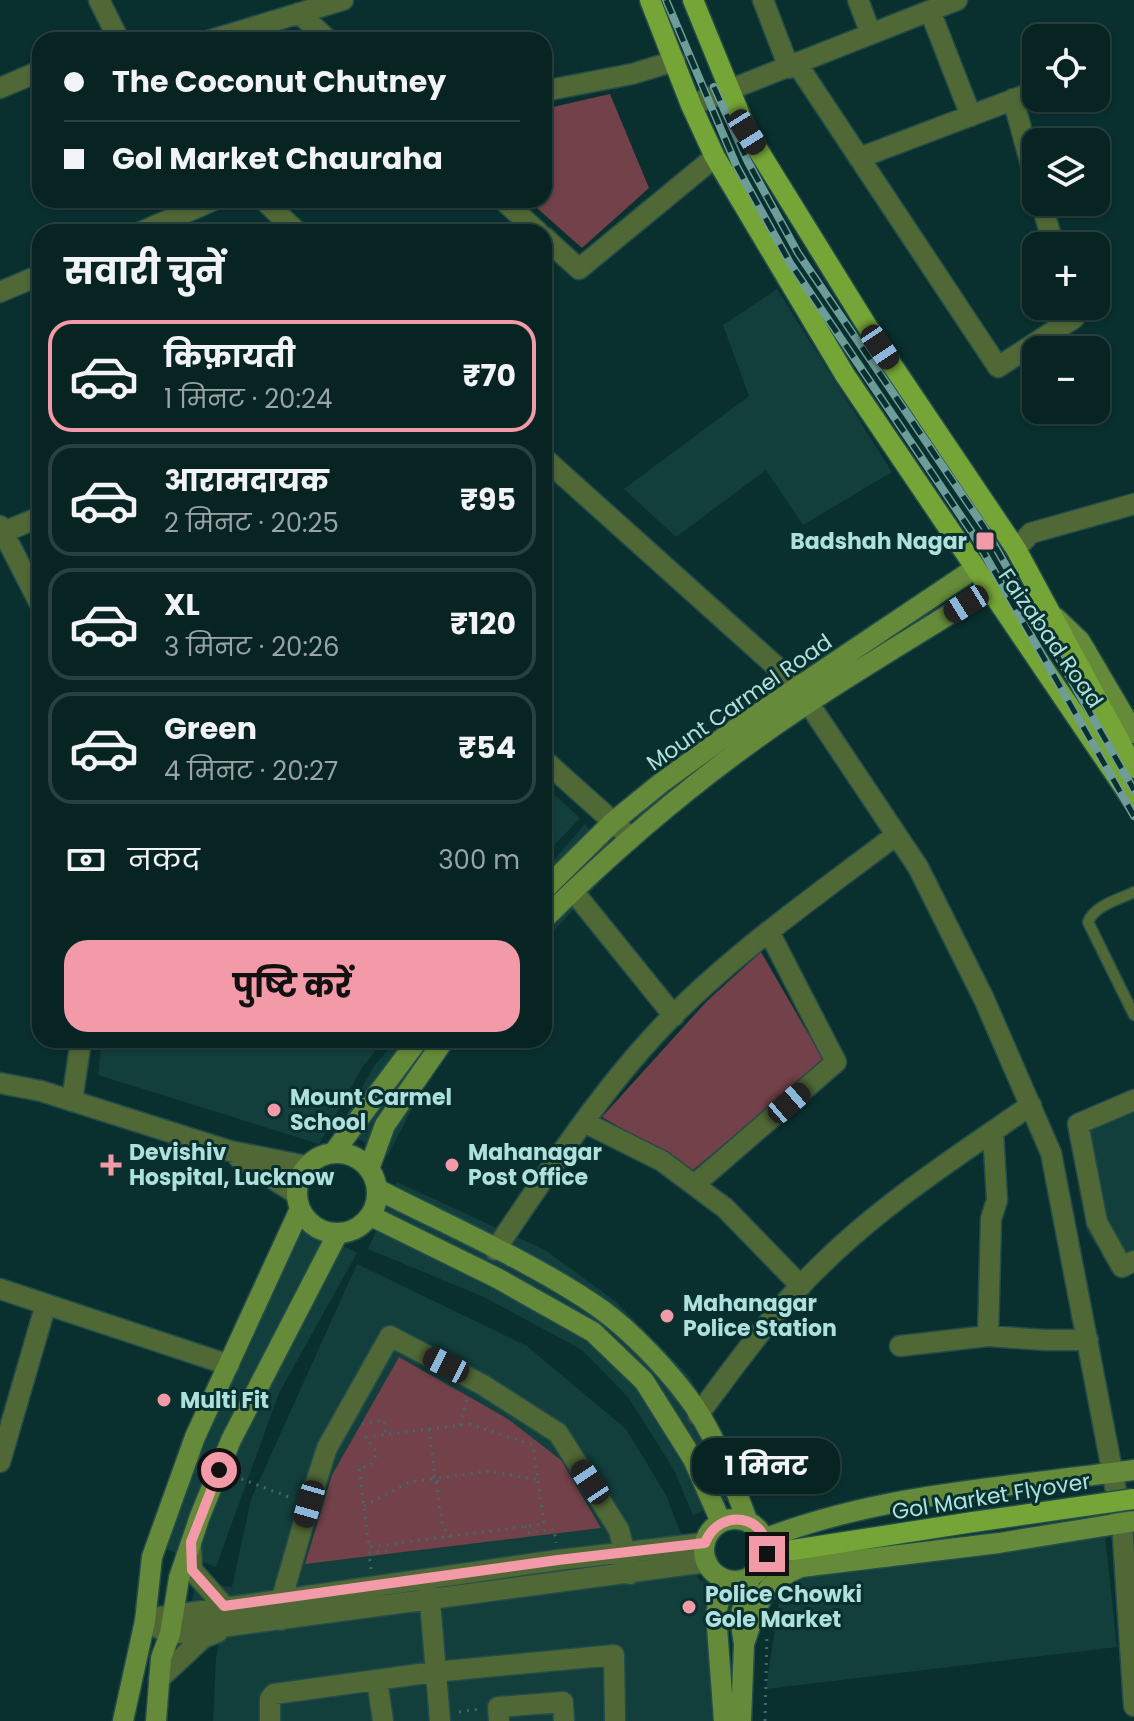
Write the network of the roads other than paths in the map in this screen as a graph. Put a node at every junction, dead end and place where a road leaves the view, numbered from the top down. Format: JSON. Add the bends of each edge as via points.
{"nodes":[{"id":1,"x":99,"y":0,"type":"edge"},
{"id":2,"x":343,"y":0,"type":"edge"},
{"id":3,"x":650,"y":0,"type":"edge"},
{"id":4,"x":693,"y":0,"type":"edge"},
{"id":5,"x":763,"y":0,"type":"edge"},
{"id":6,"x":858,"y":0,"type":"edge"},
{"id":7,"x":957,"y":0,"type":"edge"},
{"id":8,"x":930,"y":11,"type":"junction"},
{"id":9,"x":299,"y":13,"type":"junction"},
{"id":10,"x":113,"y":32,"type":"edge"},
{"id":11,"x":237,"y":32,"type":"edge"},
{"id":12,"x":319,"y":32,"type":"edge"},
{"id":13,"x":871,"y":34,"type":"junction"},
{"id":14,"x":675,"y":61,"type":"junction"},
{"id":15,"x":793,"y":66,"type":"junction"},
{"id":16,"x":32,"y":74,"type":"edge"},
{"id":17,"x":0,"y":88,"type":"edge"},
{"id":18,"x":552,"y":90,"type":"edge"},
{"id":19,"x":730,"y":91,"type":"junction"},
{"id":20,"x":1022,"y":96,"type":"edge"},
{"id":21,"x":1013,"y":99,"type":"junction"},
{"id":22,"x":691,"y":105,"type":"junction"},
{"id":23,"x":971,"y":116,"type":"junction"},
{"id":24,"x":1022,"y":132,"type":"edge"},
{"id":25,"x":715,"y":157,"type":"junction"},
{"id":26,"x":859,"y":158,"type":"junction"},
{"id":27,"x":196,"y":208,"type":"edge"},
{"id":28,"x":272,"y":208,"type":"edge"},
{"id":29,"x":512,"y":208,"type":"edge"},
{"id":30,"x":159,"y":224,"type":"edge"},
{"id":31,"x":289,"y":224,"type":"edge"},
{"id":32,"x":529,"y":224,"type":"edge"},
{"id":33,"x":552,"y":244,"type":"edge"},
{"id":34,"x":32,"y":278,"type":"edge"},
{"id":35,"x":0,"y":292,"type":"edge"},
{"id":36,"x":1071,"y":320,"type":"edge"},
{"id":37,"x":552,"y":465,"type":"edge"},
{"id":38,"x":1134,"y":504,"type":"edge"},
{"id":39,"x":32,"y":520,"type":"edge"},
{"id":40,"x":2,"y":529,"type":"edge"},
{"id":41,"x":1016,"y":549,"type":"junction"},
{"id":42,"x":974,"y":569,"type":"junction"},
{"id":43,"x":32,"y":588,"type":"edge"},
{"id":44,"x":988,"y":590,"type":"junction"},
{"id":45,"x":1053,"y":615,"type":"junction"},
{"id":46,"x":804,"y":696,"type":"junction"},
{"id":47,"x":1134,"y":733,"type":"edge"},
{"id":48,"x":552,"y":767,"type":"edge"},
{"id":49,"x":1134,"y":768,"type":"edge"},
{"id":50,"x":1134,"y":802,"type":"edge"},
{"id":51,"x":613,"y":822,"type":"junction"},
{"id":52,"x":896,"y":835,"type":"junction"},
{"id":53,"x":630,"y":837,"type":"junction"},
{"id":54,"x":552,"y":882,"type":"edge"},
{"id":55,"x":573,"y":891,"type":"junction"},
{"id":56,"x":1134,"y":892,"type":"edge"},
{"id":57,"x":552,"y":911,"type":"edge"},
{"id":58,"x":769,"y":932,"type":"junction"},
{"id":59,"x":1134,"y":1015,"type":"edge"},
{"id":60,"x":674,"y":1016,"type":"junction"},
{"id":61,"x":80,"y":1048,"type":"edge"},
{"id":62,"x":412,"y":1048,"type":"edge"},
{"id":63,"x":438,"y":1048,"type":"edge"},
{"id":64,"x":0,"y":1083,"type":"edge"},
{"id":65,"x":1134,"y":1100,"type":"edge"},
{"id":66,"x":72,"y":1101,"type":"junction"},
{"id":67,"x":1031,"y":1105,"type":"junction"},
{"id":68,"x":584,"y":1122,"type":"junction"},
{"id":69,"x":993,"y":1131,"type":"junction"},
{"id":70,"x":1081,"y":1144,"type":"junction"},
{"id":71,"x":230,"y":1151,"type":"junction"},
{"id":72,"x":334,"y":1152,"type":"junction"},
{"id":73,"x":1051,"y":1153,"type":"junction"},
{"id":74,"x":307,"y":1166,"type":"junction"},
{"id":75,"x":369,"y":1169,"type":"junction"},
{"id":76,"x":694,"y":1185,"type":"junction"},
{"id":77,"x":377,"y":1189,"type":"junction"},
{"id":78,"x":298,"y":1202,"type":"junction"},
{"id":79,"x":371,"y":1216,"type":"junction"},
{"id":80,"x":338,"y":1233,"type":"junction"},
{"id":81,"x":495,"y":1250,"type":"junction"},
{"id":82,"x":1134,"y":1261,"type":"edge"},
{"id":83,"x":801,"y":1286,"type":"junction"},
{"id":84,"x":0,"y":1289,"type":"edge"},
{"id":85,"x":46,"y":1304,"type":"junction"},
{"id":86,"x":988,"y":1336,"type":"junction"},
{"id":87,"x":1088,"y":1340,"type":"junction"},
{"id":88,"x":900,"y":1346,"type":"dead end"},
{"id":89,"x":229,"y":1365,"type":"junction"},
{"id":90,"x":698,"y":1415,"type":"junction"},
{"id":91,"x":4,"y":1435,"type":"edge"},
{"id":92,"x":0,"y":1462,"type":"edge"},
{"id":93,"x":1124,"y":1472,"type":"edge"},
{"id":94,"x":1134,"y":1499,"type":"edge"},
{"id":95,"x":1128,"y":1521,"type":"edge"},
{"id":96,"x":721,"y":1522,"type":"junction"},
{"id":97,"x":748,"y":1522,"type":"junction"},
{"id":98,"x":191,"y":1542,"type":"junction"},
{"id":99,"x":766,"y":1547,"type":"junction"},
{"id":100,"x":624,"y":1551,"type":"junction"},
{"id":101,"x":706,"y":1552,"type":"junction"},
{"id":102,"x":630,"y":1574,"type":"junction"},
{"id":103,"x":750,"y":1578,"type":"junction"},
{"id":104,"x":427,"y":1579,"type":"junction"},
{"id":105,"x":724,"y":1579,"type":"junction"},
{"id":106,"x":282,"y":1598,"type":"junction"},
{"id":107,"x":430,"y":1600,"type":"junction"},
{"id":108,"x":224,"y":1606,"type":"junction"},
{"id":109,"x":175,"y":1613,"type":"junction"},
{"id":110,"x":281,"y":1620,"type":"junction"},
{"id":111,"x":145,"y":1621,"type":"junction"},
{"id":112,"x":233,"y":1626,"type":"junction"},
{"id":113,"x":170,"y":1634,"type":"junction"},
{"id":114,"x":744,"y":1644,"type":"junction"},
{"id":115,"x":434,"y":1672,"type":"junction"},
{"id":116,"x":159,"y":1679,"type":"junction"},
{"id":117,"x":377,"y":1680,"type":"junction"},
{"id":118,"x":1134,"y":1706,"type":"edge"},
{"id":119,"x":498,"y":1714,"type":"edge"},
{"id":120,"x":439,"y":1718,"type":"edge"},
{"id":121,"x":123,"y":1721,"type":"edge"},
{"id":122,"x":156,"y":1721,"type":"edge"},
{"id":123,"x":270,"y":1721,"type":"edge"},
{"id":124,"x":383,"y":1721,"type":"edge"},
{"id":125,"x":564,"y":1721,"type":"edge"},
{"id":126,"x":615,"y":1721,"type":"edge"},
{"id":127,"x":724,"y":1721,"type":"edge"},
{"id":128,"x":741,"y":1721,"type":"edge"}],
"edges":[{"from":1,"to":10,"type":"street"},
{"from":2,"to":9,"type":"street"},
{"from":3,"to":14,"type":"main road","name":"Faizabad Road"},
{"from":4,"to":19,"type":"main road","name":"Faizabad Road"},
{"from":5,"to":15,"type":"street"},
{"from":6,"to":13,"type":"street"},
{"from":7,"to":8,"type":"street"},
{"from":8,"to":13,"type":"street"},
{"from":8,"to":23,"type":"street"},
{"from":9,"to":11,"type":"street"},
{"from":9,"to":12,"type":"street"},
{"from":13,"to":15,"type":"street"},
{"from":14,"to":18,"type":"street"},
{"from":14,"to":22,"type":"main road","name":"Faizabad Road"},
{"from":15,"to":19,"type":"street"},
{"from":15,"to":26,"type":"street"},
{"from":16,"to":17,"type":"street"},
{"from":19,"to":22,"type":"street"},
{"from":19,"to":41,"type":"main road","name":"Faizabad Road","via":[[747,132],[880,347]]},
{"from":20,"to":21,"type":"street"},
{"from":21,"to":23,"type":"street"},
{"from":21,"to":24,"type":"street"},
{"from":22,"to":25,"type":"main road","name":"Faizabad Road"},
{"from":23,"to":26,"type":"street"},
{"from":25,"to":33,"type":"street","via":[[579,269]]},
{"from":25,"to":42,"type":"main road","name":"Faizabad Road","via":[[845,375]]},
{"from":26,"to":36,"type":"street","via":[[998,367]]},
{"from":27,"to":30,"type":"street"},
{"from":28,"to":31,"type":"street"},
{"from":29,"to":32,"type":"street"},
{"from":34,"to":35,"type":"street"},
{"from":37,"to":46,"type":"street"},
{"from":38,"to":41,"type":"street","via":[[1031,533]]},
{"from":39,"to":40,"type":"street"},
{"from":40,"to":43,"type":"street"},
{"from":41,"to":45,"type":"main road","name":"Faizabad Road"},
{"from":42,"to":44,"type":"main road","name":"Faizabad Road"},
{"from":42,"to":46,"type":"street","name":"Mount Carmel Road"},
{"from":44,"to":46,"type":"street"},
{"from":44,"to":50,"type":"main road","name":"Faizabad Road"},
{"from":45,"to":47,"type":"street","name":"Faizabad Road","via":[[1080,641]]},
{"from":45,"to":49,"type":"main road"},
{"from":46,"to":51,"type":"street","name":"Mount Carmel Road","via":[[722,739]]},
{"from":46,"to":52,"type":"street"},
{"from":46,"to":53,"type":"street"},
{"from":48,"to":51,"type":"street"},
{"from":51,"to":53,"type":"street"},
{"from":51,"to":54,"type":"street","name":"Mount Carmel Road"},
{"from":52,"to":58,"type":"street"},
{"from":52,"to":67,"type":"street","via":[[918,867],[984,999]]},
{"from":53,"to":55,"type":"street"},
{"from":55,"to":57,"type":"street"},
{"from":55,"to":60,"type":"street"},
{"from":56,"to":59,"type":"lane","via":[[1098,909],[1088,922]]},
{"from":58,"to":60,"type":"street"},
{"from":58,"to":76,"type":"street","via":[[836,1062]]},
{"from":60,"to":68,"type":"street"},
{"from":61,"to":66,"type":"street"},
{"from":62,"to":72,"type":"street"},
{"from":63,"to":75,"type":"street","via":[[385,1125]]},
{"from":64,"to":66,"type":"street"},
{"from":65,"to":70,"type":"street","via":[[1078,1124]]},
{"from":66,"to":71,"type":"street"},
{"from":67,"to":69,"type":"street"},
{"from":67,"to":73,"type":"street"},
{"from":68,"to":76,"type":"street","via":[[662,1161]]},
{"from":68,"to":81,"type":"street"},
{"from":69,"to":83,"type":"street","via":[[916,1185]]},
{"from":69,"to":86,"type":"street","via":[[997,1200],[991,1219]]},
{"from":70,"to":73,"type":"street"},
{"from":70,"to":82,"type":"street","via":[[1097,1222],[1122,1267]]},
{"from":71,"to":74,"type":"street"},
{"from":71,"to":78,"type":"street"},
{"from":72,"to":74,"type":"street"},
{"from":72,"to":75,"type":"street","via":[[354,1156]]},
{"from":73,"to":87,"type":"street"},
{"from":74,"to":78,"type":"street","via":[[299,1178]]},
{"from":75,"to":77,"type":"street"},
{"from":76,"to":83,"type":"street","via":[[725,1208]]},
{"from":77,"to":79,"type":"street"},
{"from":77,"to":81,"type":"street"},
{"from":78,"to":80,"type":"street","via":[[309,1222]]},
{"from":78,"to":89,"type":"street"},
{"from":79,"to":80,"type":"street","via":[[356,1229]]},
{"from":79,"to":96,"type":"street","via":[[593,1332],[644,1381],[693,1459]]},
{"from":80,"to":98,"type":"street","via":[[231,1440]]},
{"from":81,"to":90,"type":"street","via":[[603,1311],[656,1360]]},
{"from":83,"to":90,"type":"street"},
{"from":84,"to":85,"type":"street"},
{"from":85,"to":89,"type":"street"},
{"from":85,"to":91,"type":"street"},
{"from":86,"to":87,"type":"street"},
{"from":86,"to":88,"type":"street"},
{"from":87,"to":93,"type":"street"},
{"from":89,"to":111,"type":"street","via":[[195,1437],[152,1557]]},
{"from":90,"to":97,"type":"street"},
{"from":91,"to":92,"type":"street"},
{"from":93,"to":95,"type":"street"},
{"from":93,"to":99,"type":"street","via":[[906,1499],[800,1525]]},
{"from":94,"to":99,"type":"main road","name":"Gol Market Flyover","bridge":true,"via":[[794,1550]]},
{"from":95,"to":114,"type":"street","via":[[801,1567],[773,1581],[760,1598]]},
{"from":95,"to":118,"type":"street"},
{"from":96,"to":97,"type":"street"},
{"from":96,"to":101,"type":"street","via":[[708,1534]]},
{"from":97,"to":99,"type":"street"},
{"from":98,"to":108,"type":"street","via":[[192,1570]]},
{"from":98,"to":109,"type":"street"},
{"from":99,"to":103,"type":"street","via":[[763,1565]]},
{"from":100,"to":101,"type":"street"},
{"from":100,"to":102,"type":"street"},
{"from":100,"to":104,"type":"street"},
{"from":100,"to":106,"type":"street","via":[[619,1530],[558,1433],[483,1385],[390,1336],[327,1448]]},
{"from":101,"to":102,"type":"street"},
{"from":101,"to":105,"type":"street","via":[[711,1570]]},
{"from":102,"to":107,"type":"street"},
{"from":103,"to":105,"type":"street"},
{"from":103,"to":114,"type":"street","via":[[740,1618]]},
{"from":104,"to":106,"type":"street"},
{"from":104,"to":107,"type":"street"},
{"from":105,"to":127,"type":"street","via":[[716,1614]]},
{"from":106,"to":108,"type":"street"},
{"from":106,"to":110,"type":"street"},
{"from":107,"to":110,"type":"street"},
{"from":107,"to":115,"type":"street"},
{"from":108,"to":109,"type":"street"},
{"from":109,"to":111,"type":"street"},
{"from":109,"to":113,"type":"street"},
{"from":110,"to":112,"type":"street"},
{"from":111,"to":113,"type":"street"},
{"from":111,"to":121,"type":"street"},
{"from":112,"to":113,"type":"street"},
{"from":112,"to":116,"type":"street","via":[[203,1638]]},
{"from":113,"to":116,"type":"street"},
{"from":114,"to":128,"type":"street"},
{"from":115,"to":117,"type":"street"},
{"from":115,"to":120,"type":"street"},
{"from":115,"to":126,"type":"street","via":[[614,1655]]},
{"from":116,"to":122,"type":"street"},
{"from":117,"to":123,"type":"street","via":[[274,1694]]},
{"from":117,"to":124,"type":"street"},
{"from":119,"to":125,"type":"street","via":[[563,1702]]}]}
